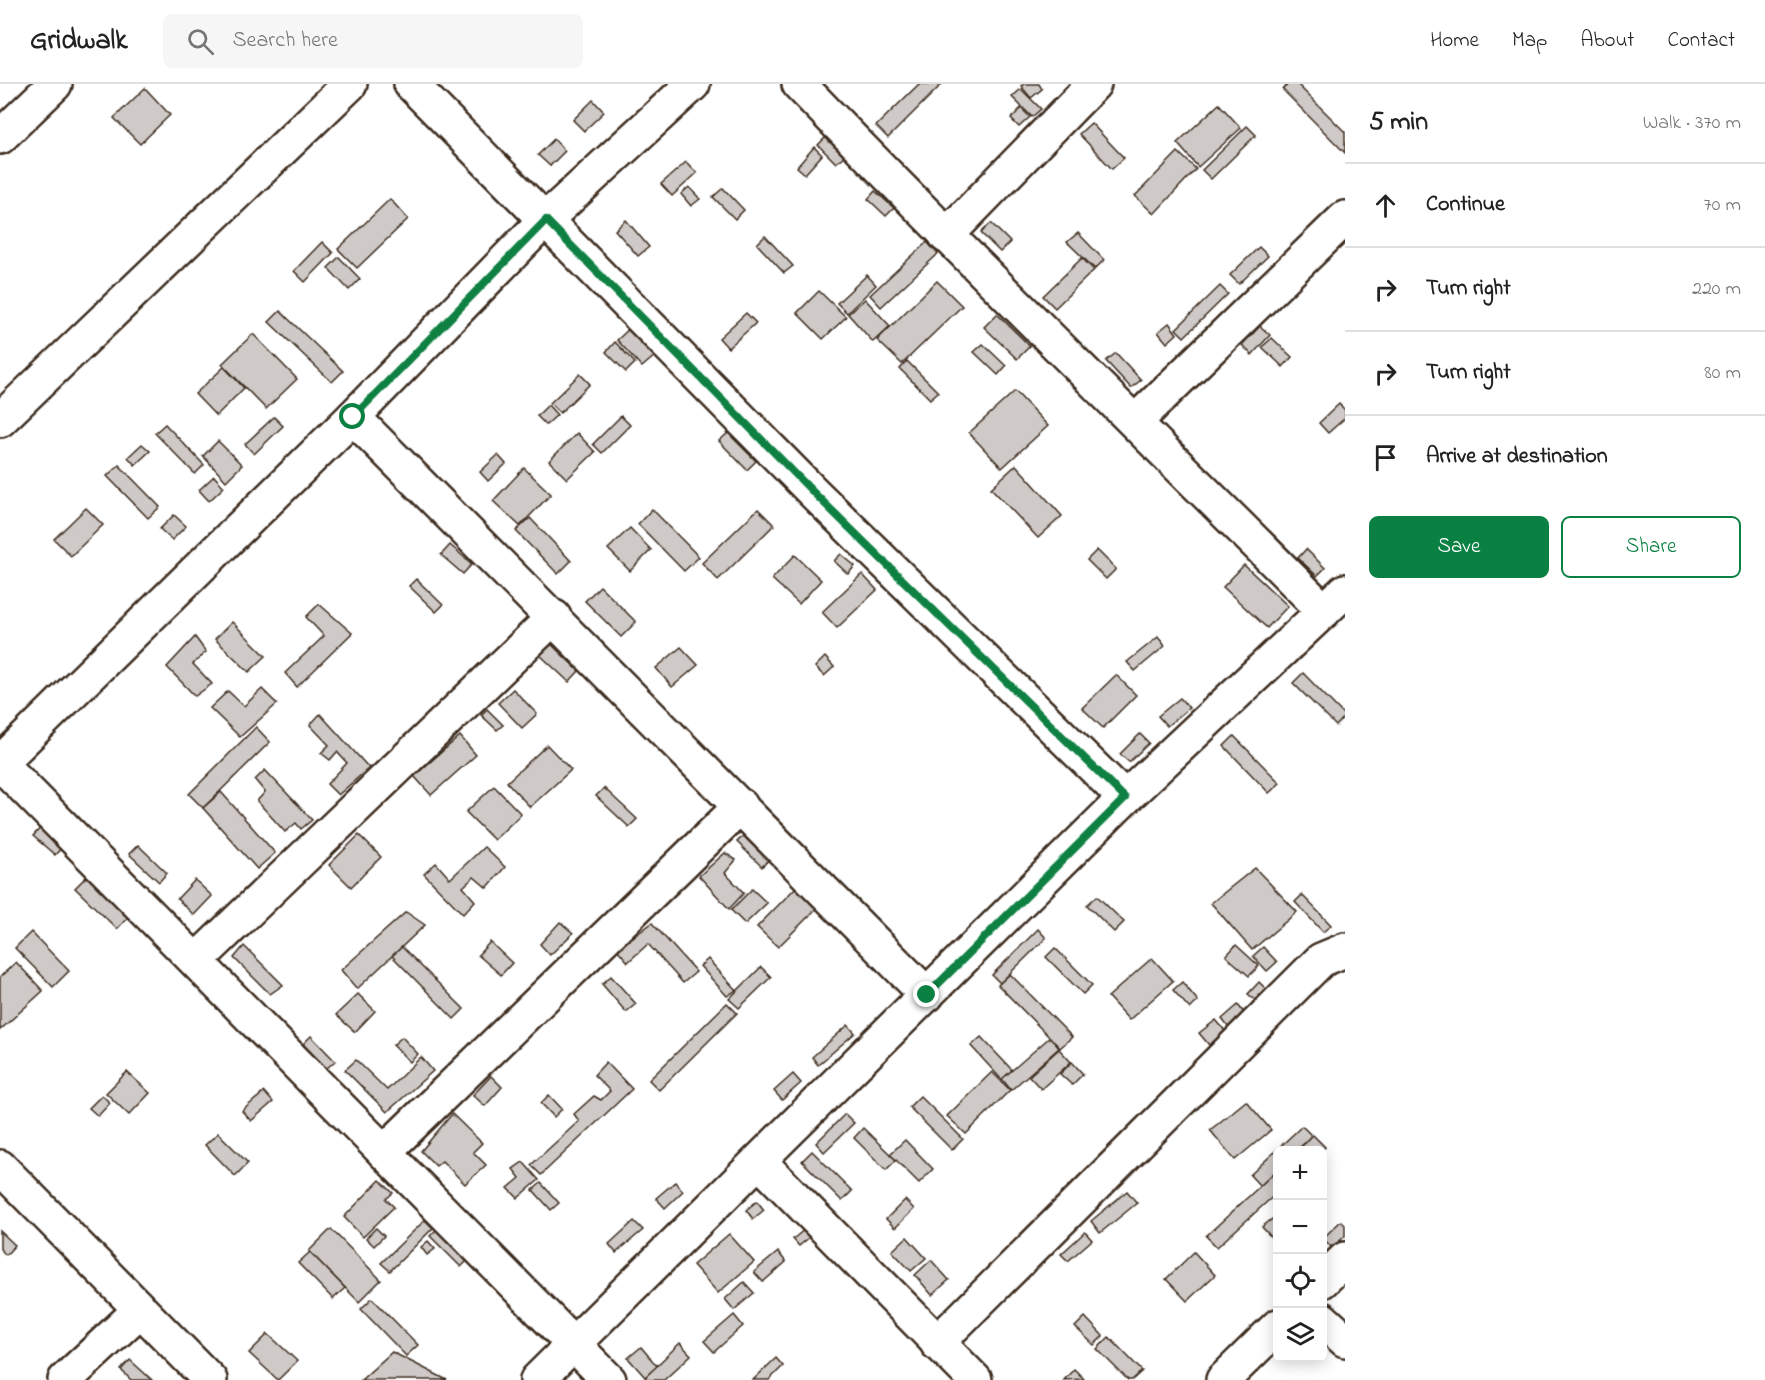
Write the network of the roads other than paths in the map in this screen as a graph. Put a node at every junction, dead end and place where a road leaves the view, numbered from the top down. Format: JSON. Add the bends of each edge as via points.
{"nodes":[{"id":1,"x":55,"y":84,"type":"edge"},
{"id":2,"x":350,"y":84,"type":"edge"},
{"id":3,"x":411,"y":84,"type":"edge"},
{"id":4,"x":693,"y":84,"type":"edge"},
{"id":5,"x":799,"y":84,"type":"edge"},
{"id":6,"x":1094,"y":84,"type":"edge"},
{"id":7,"x":0,"y":137,"type":"edge"},
{"id":8,"x":1345,"y":218,"type":"edge"},
{"id":9,"x":546,"y":220,"type":"junction"},
{"id":10,"x":946,"y":236,"type":"junction"},
{"id":11,"x":353,"y":417,"type":"junction"},
{"id":12,"x":0,"y":420,"type":"edge"},
{"id":13,"x":1136,"y":421,"type":"junction"},
{"id":14,"x":1335,"y":601,"type":"edge"},
{"id":15,"x":554,"y":617,"type":"junction"},
{"id":16,"x":0,"y":763,"type":"edge"},
{"id":17,"x":1125,"y":798,"type":"junction"},
{"id":18,"x":741,"y":806,"type":"junction"},
{"id":19,"x":1345,"y":950,"type":"edge"},
{"id":20,"x":196,"y":962,"type":"junction"},
{"id":21,"x":927,"y":995,"type":"junction"},
{"id":22,"x":384,"y":1152,"type":"junction"},
{"id":23,"x":759,"y":1161,"type":"junction"},
{"id":24,"x":0,"y":1167,"type":"edge"},
{"id":25,"x":1345,"y":1259,"type":"edge"},
{"id":26,"x":1327,"y":1277,"type":"edge"},
{"id":27,"x":140,"y":1310,"type":"junction"},
{"id":28,"x":1327,"y":1323,"type":"edge"},
{"id":29,"x":1273,"y":1331,"type":"edge"},
{"id":30,"x":1345,"y":1340,"type":"edge"},
{"id":31,"x":937,"y":1343,"type":"junction"},
{"id":32,"x":574,"y":1344,"type":"junction"},
{"id":33,"x":65,"y":1380,"type":"edge"},
{"id":34,"x":210,"y":1380,"type":"edge"},
{"id":35,"x":537,"y":1380,"type":"edge"},
{"id":36,"x":609,"y":1380,"type":"edge"},
{"id":37,"x":975,"y":1380,"type":"edge"},
{"id":38,"x":1222,"y":1380,"type":"edge"}],
"edges":[{"from":1,"to":7,"type":"street"},
{"from":2,"to":12,"type":"street"},
{"from":3,"to":9,"type":"street"},
{"from":4,"to":9,"type":"street"},
{"from":5,"to":10,"type":"street"},
{"from":6,"to":10,"type":"street"},
{"from":8,"to":13,"type":"street"},
{"from":9,"to":11,"type":"street"},
{"from":9,"to":17,"type":"street","via":[[813,492]]},
{"from":10,"to":13,"type":"street"},
{"from":11,"to":15,"type":"street"},
{"from":11,"to":16,"type":"street"},
{"from":13,"to":14,"type":"street"},
{"from":14,"to":17,"type":"street"},
{"from":15,"to":18,"type":"street"},
{"from":15,"to":20,"type":"street"},
{"from":16,"to":20,"type":"street"},
{"from":17,"to":21,"type":"street"},
{"from":18,"to":21,"type":"street"},
{"from":18,"to":22,"type":"street"},
{"from":19,"to":31,"type":"street","via":[[1321,960]]},
{"from":20,"to":22,"type":"street"},
{"from":21,"to":23,"type":"street"},
{"from":22,"to":32,"type":"street"},
{"from":23,"to":31,"type":"street"},
{"from":23,"to":32,"type":"street"},
{"from":24,"to":27,"type":"street"},
{"from":25,"to":26,"type":"street"},
{"from":27,"to":33,"type":"street"},
{"from":27,"to":34,"type":"street"},
{"from":28,"to":30,"type":"street"},
{"from":29,"to":38,"type":"street"},
{"from":31,"to":37,"type":"street"},
{"from":32,"to":35,"type":"street"},
{"from":32,"to":36,"type":"street"}]}
